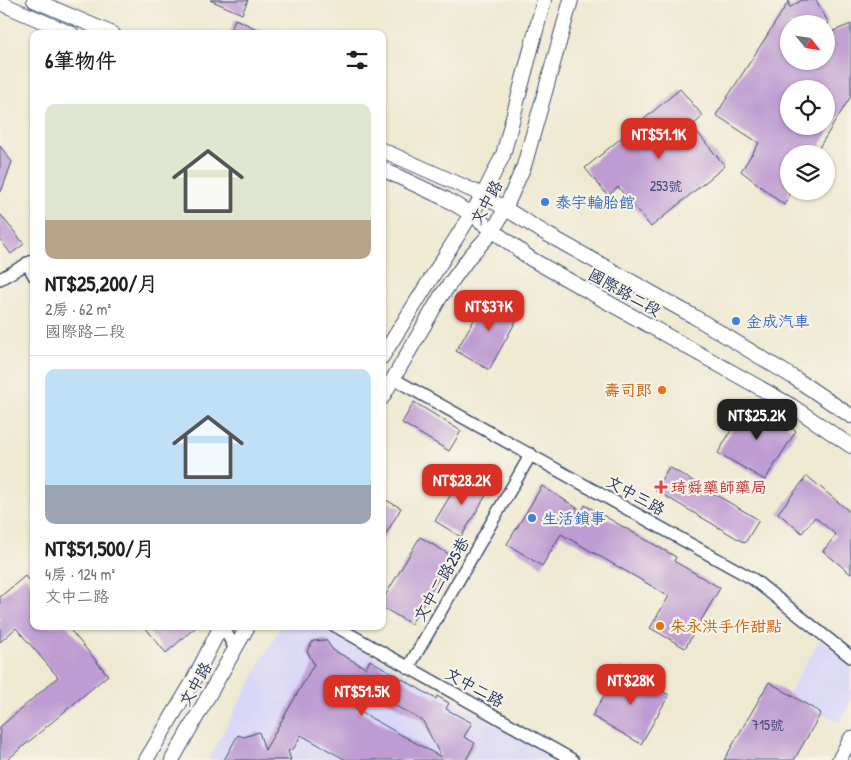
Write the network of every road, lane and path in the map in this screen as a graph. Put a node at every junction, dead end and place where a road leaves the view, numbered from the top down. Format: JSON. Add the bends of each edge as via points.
{"nodes":[{"id":1,"x":34,"y":0,"type":"edge"},
{"id":2,"x":544,"y":0,"type":"edge"},
{"id":3,"x":571,"y":0,"type":"edge"},
{"id":4,"x":0,"y":4,"type":"edge"},
{"id":5,"x":62,"y":30,"type":"edge"},
{"id":6,"x":104,"y":30,"type":"edge"},
{"id":7,"x":386,"y":152,"type":"edge"},
{"id":8,"x":386,"y":172,"type":"edge"},
{"id":9,"x":483,"y":195,"type":"junction"},
{"id":10,"x":505,"y":209,"type":"junction"},
{"id":11,"x":471,"y":214,"type":"junction"},
{"id":12,"x":493,"y":231,"type":"junction"},
{"id":13,"x":30,"y":261,"type":"edge"},
{"id":14,"x":0,"y":279,"type":"edge"},
{"id":15,"x":386,"y":350,"type":"edge"},
{"id":16,"x":394,"y":379,"type":"junction"},
{"id":17,"x":386,"y":392,"type":"edge"},
{"id":18,"x":851,"y":416,"type":"edge"},
{"id":19,"x":851,"y":446,"type":"edge"},
{"id":20,"x":531,"y":454,"type":"junction"},
{"id":21,"x":220,"y":630,"type":"edge"},
{"id":22,"x":224,"y":630,"type":"edge"},
{"id":23,"x":246,"y":630,"type":"edge"},
{"id":24,"x":341,"y":630,"type":"edge"},
{"id":25,"x":235,"y":649,"type":"junction"},
{"id":26,"x":851,"y":657,"type":"edge"},
{"id":27,"x":408,"y":668,"type":"junction"},
{"id":28,"x":851,"y":738,"type":"edge"},
{"id":29,"x":146,"y":760,"type":"edge"},
{"id":30,"x":172,"y":760,"type":"edge"},
{"id":31,"x":573,"y":760,"type":"edge"},
{"id":32,"x":839,"y":760,"type":"edge"}],
"edges":[{"from":1,"to":6,"type":"street"},
{"from":2,"to":9,"type":"street","name":"文中路","via":[[502,155]]},
{"from":3,"to":10,"type":"street","name":"文中路","via":[[524,166]]},
{"from":4,"to":5,"type":"street"},
{"from":7,"to":9,"type":"street","name":"國際路二段"},
{"from":8,"to":11,"type":"street","name":"國際路二段"},
{"from":9,"to":10,"type":"street","name":"國際路二段"},
{"from":9,"to":11,"type":"street","name":"文中路"},
{"from":10,"to":12,"type":"street","name":"文中路"},
{"from":10,"to":18,"type":"street","name":"國際路二段","via":[[709,326]]},
{"from":11,"to":12,"type":"street","name":"國際路二段"},
{"from":11,"to":15,"type":"street","name":"文中路"},
{"from":12,"to":16,"type":"street","name":"文中路","via":[[441,296]]},
{"from":12,"to":19,"type":"street","name":"國際路二段","via":[[531,259],[792,406]]},
{"from":13,"to":14,"type":"street"},
{"from":16,"to":17,"type":"street","name":"文中路"},
{"from":16,"to":20,"type":"street","name":"文中三路"},
{"from":20,"to":26,"type":"street","name":"文中三路","via":[[753,579]]},
{"from":20,"to":27,"type":"street","name":"文中二路25巷"},
{"from":21,"to":29,"type":"street","name":"文中路"},
{"from":22,"to":25,"type":"street"},
{"from":23,"to":25,"type":"street","name":"文中路"},
{"from":24,"to":27,"type":"street","name":"文中二路"},
{"from":25,"to":30,"type":"street","name":"文中路"},
{"from":27,"to":31,"type":"street","name":"文中二路"},
{"from":28,"to":32,"type":"street"}]}
